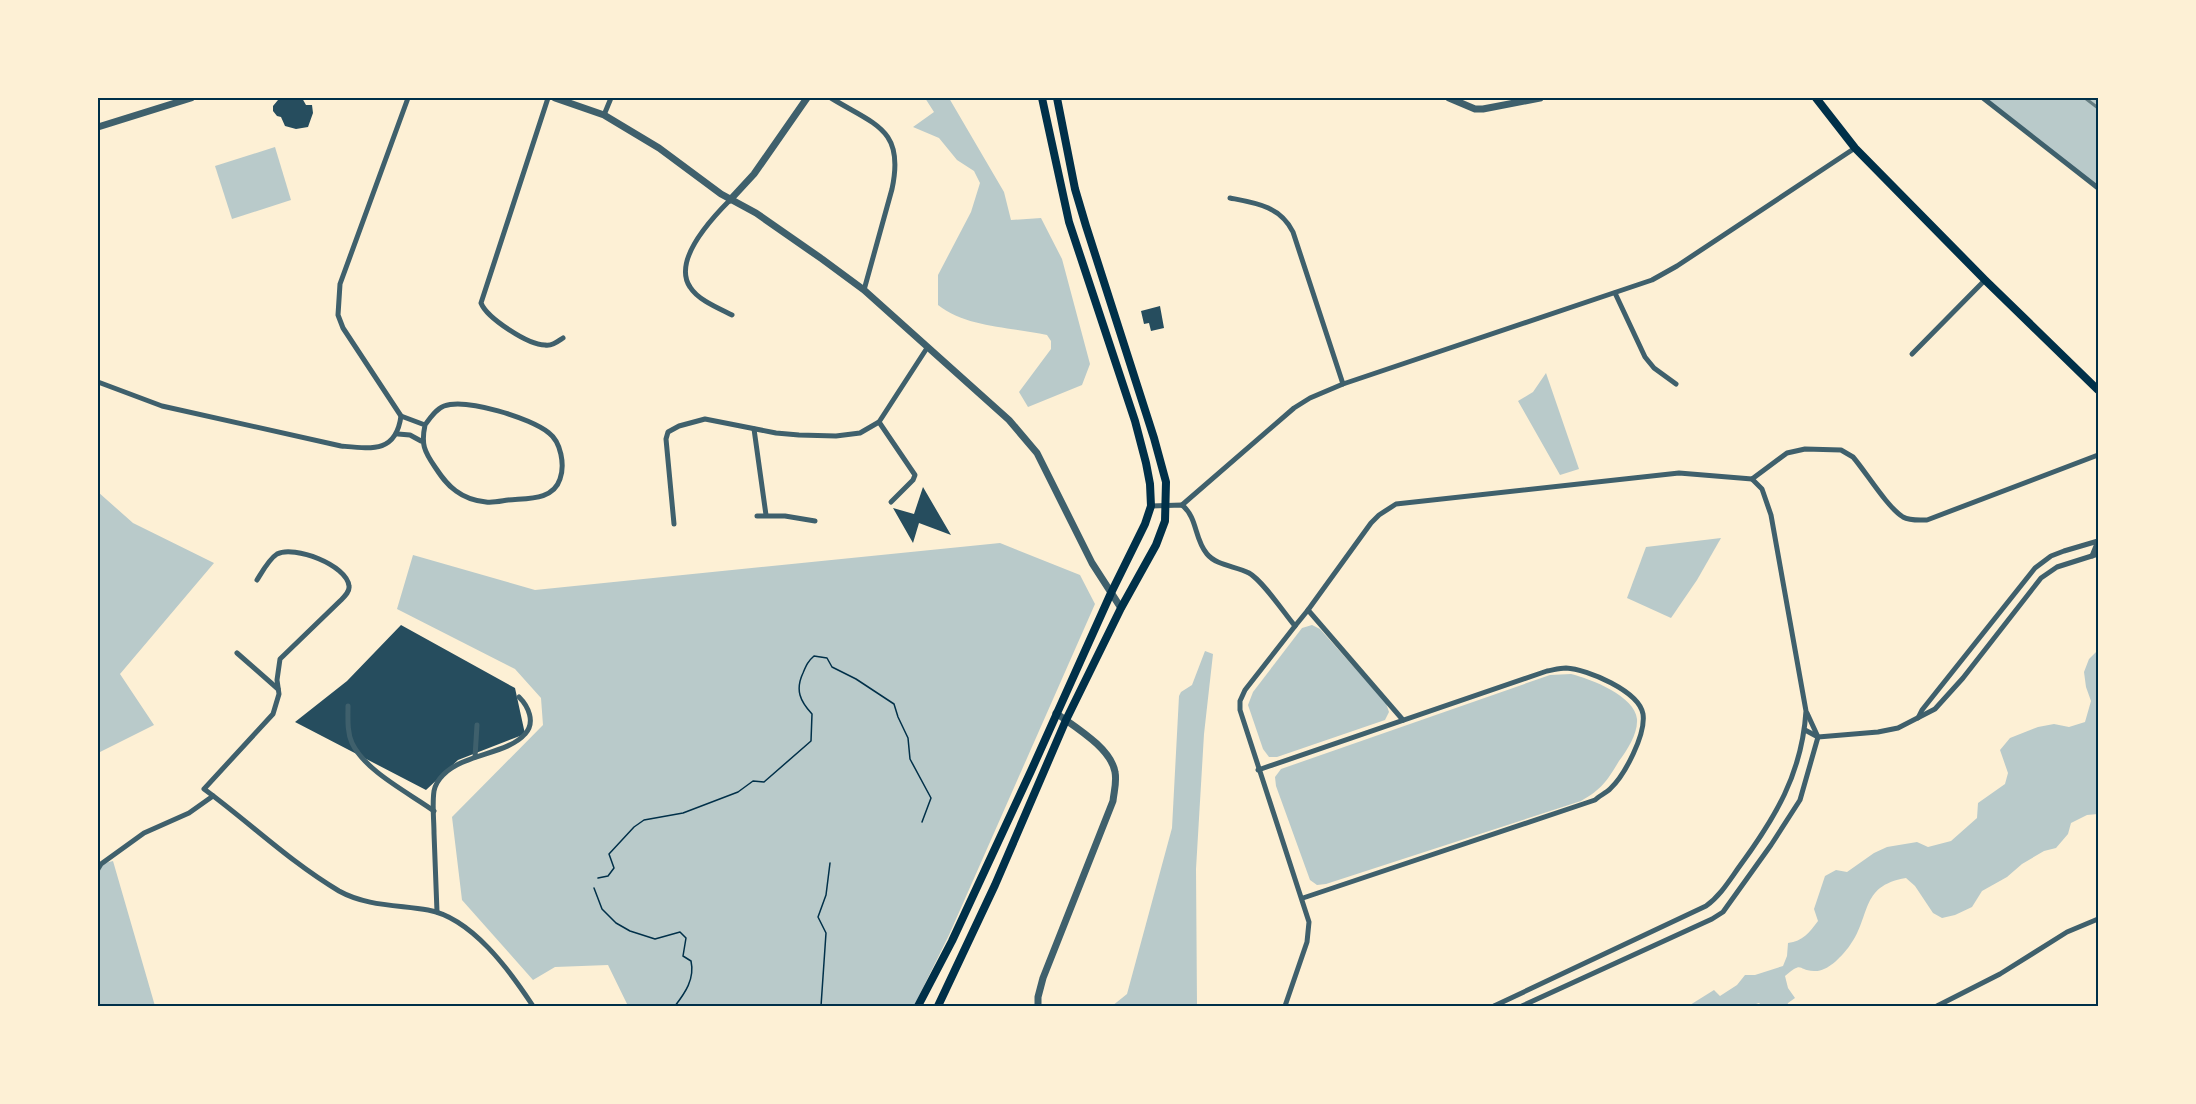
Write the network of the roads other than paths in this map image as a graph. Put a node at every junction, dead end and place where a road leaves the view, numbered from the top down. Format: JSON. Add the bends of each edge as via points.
{"nodes":[{"id":1,"x":191,"y":98,"type":"edge"},
{"id":2,"x":408,"y":98,"type":"edge"},
{"id":3,"x":548,"y":98,"type":"edge"},
{"id":4,"x":555,"y":98,"type":"edge"},
{"id":5,"x":611,"y":98,"type":"edge"},
{"id":6,"x":807,"y":98,"type":"edge"},
{"id":7,"x":831,"y":98,"type":"edge"},
{"id":8,"x":1042,"y":98,"type":"edge"},
{"id":9,"x":1057,"y":98,"type":"edge"},
{"id":10,"x":1449,"y":98,"type":"edge"},
{"id":11,"x":1540,"y":98,"type":"edge"},
{"id":12,"x":1816,"y":98,"type":"edge"},
{"id":13,"x":1983,"y":98,"type":"edge"},
{"id":14,"x":604,"y":115,"type":"junction"},
{"id":15,"x":98,"y":127,"type":"edge"},
{"id":16,"x":1855,"y":148,"type":"junction"},
{"id":17,"x":2098,"y":188,"type":"edge"},
{"id":18,"x":1230,"y":198,"type":"dead end"},
{"id":19,"x":730,"y":200,"type":"junction"},
{"id":20,"x":1985,"y":280,"type":"junction"},
{"id":21,"x":864,"y":290,"type":"junction"},
{"id":22,"x":1615,"y":293,"type":"junction"},
{"id":23,"x":732,"y":315,"type":"dead end"},
{"id":24,"x":563,"y":338,"type":"dead end"},
{"id":25,"x":927,"y":348,"type":"junction"},
{"id":26,"x":1912,"y":354,"type":"dead end"},
{"id":27,"x":98,"y":382,"type":"edge"},
{"id":28,"x":1343,"y":384,"type":"junction"},
{"id":29,"x":1676,"y":384,"type":"dead end"},
{"id":30,"x":2098,"y":390,"type":"edge"},
{"id":31,"x":402,"y":416,"type":"junction"},
{"id":32,"x":879,"y":422,"type":"junction"},
{"id":33,"x":425,"y":425,"type":"junction"},
{"id":34,"x":754,"y":429,"type":"junction"},
{"id":35,"x":398,"y":434,"type":"junction"},
{"id":36,"x":421,"y":441,"type":"junction"},
{"id":37,"x":2098,"y":455,"type":"edge"},
{"id":38,"x":1752,"y":479,"type":"junction"},
{"id":39,"x":891,"y":502,"type":"dead end"},
{"id":40,"x":1182,"y":504,"type":"junction"},
{"id":41,"x":1167,"y":505,"type":"junction"},
{"id":42,"x":1151,"y":506,"type":"junction"},
{"id":43,"x":766,"y":515,"type":"junction"},
{"id":44,"x":757,"y":516,"type":"dead end"},
{"id":45,"x":815,"y":521,"type":"dead end"},
{"id":46,"x":674,"y":524,"type":"dead end"},
{"id":47,"x":2098,"y":541,"type":"edge"},
{"id":48,"x":2098,"y":554,"type":"edge"},
{"id":49,"x":2092,"y":556,"type":"junction"},
{"id":50,"x":257,"y":580,"type":"dead end"},
{"id":51,"x":1111,"y":593,"type":"junction"},
{"id":52,"x":1121,"y":608,"type":"junction"},
{"id":53,"x":1308,"y":610,"type":"junction"},
{"id":54,"x":1295,"y":626,"type":"junction"},
{"id":55,"x":237,"y":653,"type":"dead end"},
{"id":56,"x":278,"y":689,"type":"junction"},
{"id":57,"x":519,"y":697,"type":"dead end"},
{"id":58,"x":348,"y":706,"type":"dead end"},
{"id":59,"x":1806,"y":711,"type":"junction"},
{"id":60,"x":1056,"y":713,"type":"junction"},
{"id":61,"x":1066,"y":720,"type":"junction"},
{"id":62,"x":1402,"y":720,"type":"junction"},
{"id":63,"x":1917,"y":720,"type":"junction"},
{"id":64,"x":477,"y":726,"type":"dead end"},
{"id":65,"x":1805,"y":730,"type":"junction"},
{"id":66,"x":1818,"y":737,"type":"junction"},
{"id":67,"x":475,"y":757,"type":"junction"},
{"id":68,"x":1258,"y":770,"type":"junction"},
{"id":69,"x":213,"y":796,"type":"junction"},
{"id":70,"x":434,"y":811,"type":"junction"},
{"id":71,"x":98,"y":869,"type":"edge"},
{"id":72,"x":1303,"y":898,"type":"junction"},
{"id":73,"x":437,"y":912,"type":"junction"},
{"id":74,"x":2098,"y":919,"type":"edge"},
{"id":75,"x":533,"y":1006,"type":"edge"},
{"id":76,"x":918,"y":1006,"type":"edge"},
{"id":77,"x":938,"y":1006,"type":"edge"},
{"id":78,"x":1038,"y":1006,"type":"edge"},
{"id":79,"x":1285,"y":1006,"type":"edge"},
{"id":80,"x":1494,"y":1006,"type":"edge"},
{"id":81,"x":1522,"y":1006,"type":"edge"},
{"id":82,"x":1937,"y":1006,"type":"edge"}],
"edges":[{"from":1,"to":15,"type":"street"},
{"from":2,"to":31,"type":"street","via":[[340,284],[338,315]]},
{"from":3,"to":24,"type":"street","via":[[481,303],[489,314],[526,340],[549,345]]},
{"from":4,"to":14,"type":"street"},
{"from":5,"to":14,"type":"street"},
{"from":6,"to":19,"type":"street","via":[[754,174]]},
{"from":7,"to":21,"type":"street","via":[[882,129],[895,151],[896,173]]},
{"from":8,"to":42,"type":"highway","via":[[1069,222],[1146,463]]},
{"from":9,"to":41,"type":"highway","via":[[1076,189],[1157,449],[1166,482]]},
{"from":10,"to":11,"type":"street","via":[[1475,109]]},
{"from":12,"to":16,"type":"main road"},
{"from":13,"to":17,"type":"street"},
{"from":14,"to":19,"type":"street","via":[[659,148]]},
{"from":16,"to":20,"type":"main road"},
{"from":16,"to":22,"type":"street","via":[[1668,272]]},
{"from":18,"to":28,"type":"street","via":[[1260,203],[1289,223]]},
{"from":19,"to":21,"type":"street","via":[[756,213]]},
{"from":19,"to":23,"type":"street","via":[[694,243],[686,276],[696,294]]},
{"from":20,"to":26,"type":"street"},
{"from":20,"to":30,"type":"main road"},
{"from":21,"to":25,"type":"street"},
{"from":22,"to":28,"type":"street"},
{"from":22,"to":29,"type":"street","via":[[1645,357]]},
{"from":25,"to":32,"type":"street"},
{"from":25,"to":51,"type":"street","via":[[1033,446],[1092,564]]},
{"from":27,"to":35,"type":"street","via":[[162,406],[341,446],[366,449],[384,445]]},
{"from":28,"to":40,"type":"street","via":[[1288,412]]},
{"from":31,"to":33,"type":"street"},
{"from":31,"to":35,"type":"street"},
{"from":32,"to":34,"type":"street","via":[[860,433],[843,436]]},
{"from":32,"to":39,"type":"street","via":[[915,475]]},
{"from":33,"to":36,"type":"street"},
{"from":33,"to":36,"type":"street","via":[[436,411],[463,403],[519,418],[550,433],[557,443],[561,452],[560,480],[548,494],[536,498],[487,503],[474,500],[449,486]]},
{"from":34,"to":43,"type":"street"},
{"from":34,"to":46,"type":"street","via":[[705,419],[667,433]]},
{"from":35,"to":36,"type":"street"},
{"from":37,"to":38,"type":"street","via":[[1926,520],[1908,519],[1896,511],[1853,456],[1841,450],[1792,451]]},
{"from":38,"to":53,"type":"street","via":[[1679,473],[1396,504],[1371,523]]},
{"from":38,"to":59,"type":"street","via":[[1762,489],[1771,515]]},
{"from":40,"to":41,"type":"street"},
{"from":40,"to":54,"type":"street","via":[[1193,516],[1208,555],[1251,574]]},
{"from":41,"to":42,"type":"street"},
{"from":41,"to":52,"type":"highway","via":[[1158,539]]},
{"from":42,"to":51,"type":"highway"},
{"from":43,"to":44,"type":"street"},
{"from":43,"to":45,"type":"street"},
{"from":47,"to":49,"type":"street"},
{"from":47,"to":63,"type":"street","via":[[2051,556],[2035,568]]},
{"from":48,"to":49,"type":"street"},
{"from":49,"to":63,"type":"street","via":[[2057,567],[2041,578],[1942,702]]},
{"from":50,"to":56,"type":"street","via":[[276,555],[284,552],[318,558],[337,569],[349,586],[347,594],[280,659]]},
{"from":51,"to":52,"type":"street"},
{"from":51,"to":60,"type":"highway"},
{"from":52,"to":61,"type":"highway"},
{"from":53,"to":54,"type":"street"},
{"from":53,"to":62,"type":"street"},
{"from":54,"to":68,"type":"street","via":[[1240,701]]},
{"from":55,"to":56,"type":"street"},
{"from":56,"to":69,"type":"street","via":[[277,706],[269,719],[204,789]]},
{"from":57,"to":67,"type":"street","via":[[530,713],[525,734]]},
{"from":58,"to":70,"type":"street","via":[[353,746],[378,773]]},
{"from":59,"to":65,"type":"street"},
{"from":59,"to":66,"type":"street"},
{"from":60,"to":61,"type":"street"},
{"from":60,"to":76,"type":"highway","via":[[952,941]]},
{"from":61,"to":77,"type":"highway"},
{"from":61,"to":78,"type":"street","via":[[1108,755],[1115,785],[1113,801],[1043,978]]},
{"from":62,"to":68,"type":"street"},
{"from":62,"to":72,"type":"street","via":[[1547,670],[1564,668],[1583,671],[1626,692],[1643,713],[1643,727],[1619,778],[1594,800]]},
{"from":63,"to":66,"type":"street","via":[[1878,732]]},
{"from":64,"to":67,"type":"street"},
{"from":65,"to":66,"type":"street"},
{"from":65,"to":80,"type":"street","via":[[1781,804],[1713,902]]},
{"from":66,"to":81,"type":"street","via":[[1800,800],[1723,912]]},
{"from":67,"to":70,"type":"street","via":[[454,766],[438,780]]},
{"from":68,"to":72,"type":"street"},
{"from":69,"to":71,"type":"street","via":[[189,813],[144,833]]},
{"from":69,"to":73,"type":"street","via":[[314,874],[353,898]]},
{"from":70,"to":73,"type":"street"},
{"from":72,"to":79,"type":"street","via":[[1309,922],[1308,942]]},
{"from":73,"to":75,"type":"street","via":[[460,923],[484,946]]},
{"from":74,"to":82,"type":"street","via":[[2067,932],[2000,974]]}]}
